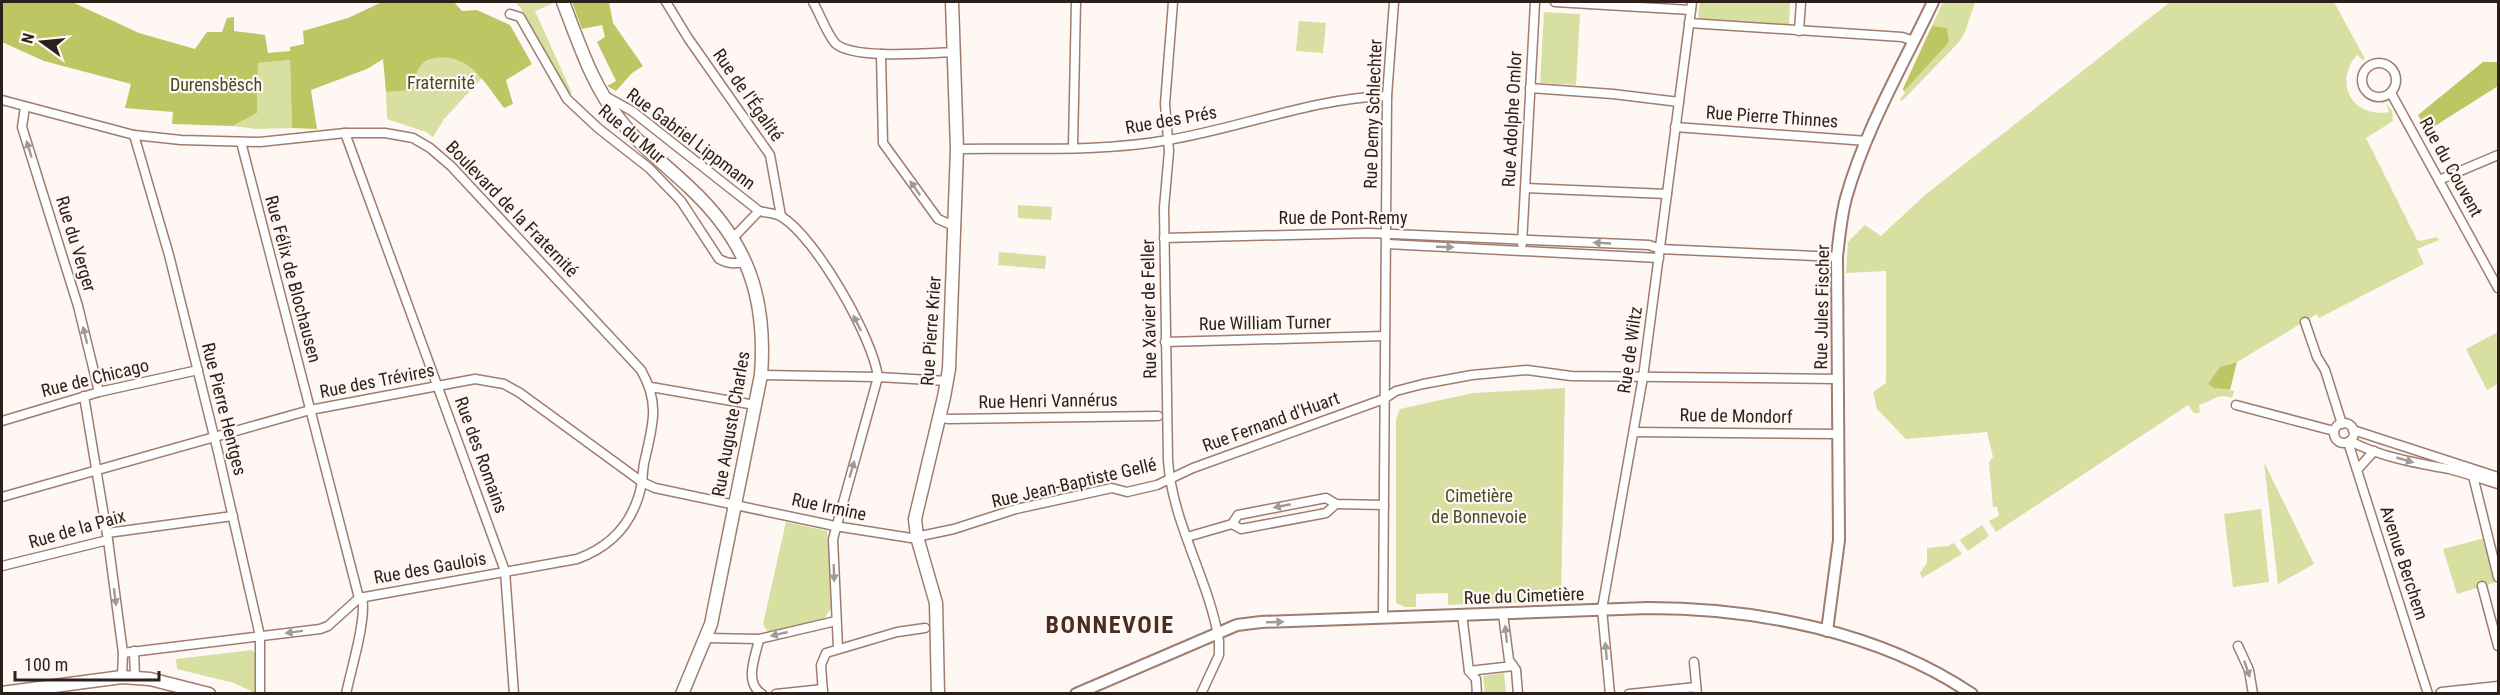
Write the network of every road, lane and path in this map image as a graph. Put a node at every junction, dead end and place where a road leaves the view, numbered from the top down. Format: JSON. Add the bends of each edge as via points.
{"nodes":[{"id":1,"x":563,"y":2,"type":"edge"},
{"id":2,"x":666,"y":2,"type":"edge"},
{"id":3,"x":813,"y":2,"type":"edge"},
{"id":4,"x":952,"y":2,"type":"edge"},
{"id":5,"x":1076,"y":2,"type":"edge"},
{"id":6,"x":1173,"y":2,"type":"edge"},
{"id":7,"x":1394,"y":2,"type":"edge"},
{"id":8,"x":1535,"y":2,"type":"edge"},
{"id":9,"x":1556,"y":2,"type":"edge"},
{"id":10,"x":1801,"y":2,"type":"edge"},
{"id":11,"x":1933,"y":2,"type":"edge"},
{"id":12,"x":1691,"y":6,"type":"edge"},
{"id":13,"x":510,"y":14,"type":"dead end"},
{"id":14,"x":1689,"y":23,"type":"junction"},
{"id":15,"x":1799,"y":31,"type":"junction"},
{"id":16,"x":1914,"y":41,"type":"junction"},
{"id":17,"x":955,"y":52,"type":"junction"},
{"id":18,"x":881,"y":54,"type":"junction"},
{"id":19,"x":1530,"y":88,"type":"junction"},
{"id":20,"x":2391,"y":93,"type":"junction"},
{"id":21,"x":603,"y":95,"type":"junction"},
{"id":22,"x":1387,"y":96,"type":"junction"},
{"id":23,"x":2,"y":100,"type":"edge"},
{"id":24,"x":1679,"y":102,"type":"junction"},
{"id":25,"x":25,"y":107,"type":"junction"},
{"id":26,"x":1675,"y":127,"type":"junction"},
{"id":27,"x":345,"y":133,"type":"junction"},
{"id":28,"x":134,"y":135,"type":"junction"},
{"id":29,"x":1166,"y":141,"type":"junction"},
{"id":30,"x":1867,"y":141,"type":"junction"},
{"id":31,"x":240,"y":142,"type":"junction"},
{"id":32,"x":1073,"y":147,"type":"junction"},
{"id":33,"x":957,"y":149,"type":"junction"},
{"id":34,"x":2499,"y":155,"type":"edge"},
{"id":35,"x":2439,"y":180,"type":"junction"},
{"id":36,"x":1525,"y":188,"type":"junction"},
{"id":37,"x":1667,"y":194,"type":"junction"},
{"id":38,"x":759,"y":211,"type":"junction"},
{"id":39,"x":781,"y":216,"type":"junction"},
{"id":40,"x":956,"y":227,"type":"junction"},
{"id":41,"x":1387,"y":233,"type":"junction"},
{"id":42,"x":733,"y":238,"type":"junction"},
{"id":43,"x":1164,"y":238,"type":"junction"},
{"id":44,"x":1523,"y":238,"type":"junction"},
{"id":45,"x":1387,"y":244,"type":"junction"},
{"id":46,"x":1522,"y":250,"type":"junction"},
{"id":47,"x":1659,"y":253,"type":"junction"},
{"id":48,"x":1837,"y":257,"type":"junction"},
{"id":49,"x":746,"y":261,"type":"junction"},
{"id":50,"x":2499,"y":288,"type":"edge"},
{"id":51,"x":2306,"y":322,"type":"dead end"},
{"id":52,"x":1385,"y":336,"type":"junction"},
{"id":53,"x":1165,"y":342,"type":"junction"},
{"id":54,"x":198,"y":370,"type":"junction"},
{"id":55,"x":761,"y":375,"type":"junction"},
{"id":56,"x":878,"y":376,"type":"junction"},
{"id":57,"x":1643,"y":376,"type":"junction"},
{"id":58,"x":1838,"y":379,"type":"junction"},
{"id":59,"x":948,"y":381,"type":"junction"},
{"id":60,"x":438,"y":386,"type":"junction"},
{"id":61,"x":651,"y":387,"type":"junction"},
{"id":62,"x":99,"y":392,"type":"junction"},
{"id":63,"x":84,"y":396,"type":"junction"},
{"id":64,"x":1384,"y":399,"type":"junction"},
{"id":65,"x":755,"y":405,"type":"junction"},
{"id":66,"x":2236,"y":405,"type":"dead end"},
{"id":67,"x":310,"y":410,"type":"junction"},
{"id":68,"x":1158,"y":416,"type":"dead end"},
{"id":69,"x":939,"y":417,"type":"junction"},
{"id":70,"x":2,"y":421,"type":"edge"},
{"id":71,"x":2342,"y":424,"type":"junction"},
{"id":72,"x":2353,"y":430,"type":"junction"},
{"id":73,"x":2334,"y":431,"type":"junction"},
{"id":74,"x":1634,"y":432,"type":"junction"},
{"id":75,"x":1838,"y":434,"type":"junction"},
{"id":76,"x":214,"y":435,"type":"junction"},
{"id":77,"x":2349,"y":442,"type":"junction"},
{"id":78,"x":2374,"y":450,"type":"junction"},
{"id":79,"x":2452,"y":467,"type":"junction"},
{"id":80,"x":97,"y":468,"type":"junction"},
{"id":81,"x":2357,"y":470,"type":"junction"},
{"id":82,"x":2476,"y":475,"type":"junction"},
{"id":83,"x":2499,"y":477,"type":"edge"},
{"id":84,"x":1169,"y":478,"type":"junction"},
{"id":85,"x":642,"y":482,"type":"junction"},
{"id":86,"x":2499,"y":484,"type":"edge"},
{"id":87,"x":2,"y":497,"type":"edge"},
{"id":88,"x":735,"y":504,"type":"junction"},
{"id":89,"x":1336,"y":504,"type":"junction"},
{"id":90,"x":1384,"y":505,"type":"junction"},
{"id":91,"x":233,"y":516,"type":"junction"},
{"id":92,"x":1232,"y":524,"type":"junction"},
{"id":93,"x":835,"y":526,"type":"junction"},
{"id":94,"x":107,"y":537,"type":"junction"},
{"id":95,"x":917,"y":537,"type":"junction"},
{"id":96,"x":1187,"y":537,"type":"junction"},
{"id":97,"x":2,"y":566,"type":"edge"},
{"id":98,"x":506,"y":572,"type":"junction"},
{"id":99,"x":2499,"y":577,"type":"edge"},
{"id":100,"x":2482,"y":586,"type":"dead end"},
{"id":101,"x":360,"y":597,"type":"junction"},
{"id":102,"x":1602,"y":609,"type":"junction"},
{"id":103,"x":1462,"y":614,"type":"junction"},
{"id":104,"x":1503,"y":614,"type":"junction"},
{"id":105,"x":1383,"y":617,"type":"junction"},
{"id":106,"x":836,"y":621,"type":"junction"},
{"id":107,"x":925,"y":628,"type":"dead end"},
{"id":108,"x":1827,"y":631,"type":"junction"},
{"id":109,"x":1218,"y":632,"type":"junction"},
{"id":110,"x":260,"y":636,"type":"junction"},
{"id":111,"x":706,"y":638,"type":"junction"},
{"id":112,"x":759,"y":639,"type":"junction"},
{"id":113,"x":2238,"y":646,"type":"dead end"},
{"id":114,"x":2499,"y":646,"type":"edge"},
{"id":115,"x":838,"y":648,"type":"junction"},
{"id":116,"x":134,"y":651,"type":"junction"},
{"id":117,"x":123,"y":653,"type":"junction"},
{"id":118,"x":1694,"y":662,"type":"dead end"},
{"id":119,"x":1513,"y":666,"type":"junction"},
{"id":120,"x":1468,"y":671,"type":"junction"},
{"id":121,"x":128,"y":677,"type":"junction"},
{"id":122,"x":2499,"y":688,"type":"edge"},
{"id":123,"x":1696,"y":690,"type":"edge"},
{"id":124,"x":823,"y":691,"type":"edge"},
{"id":125,"x":2,"y":693,"type":"edge"},
{"id":126,"x":209,"y":693,"type":"edge"},
{"id":127,"x":260,"y":693,"type":"edge"},
{"id":128,"x":346,"y":693,"type":"edge"},
{"id":129,"x":514,"y":693,"type":"edge"},
{"id":130,"x":682,"y":693,"type":"edge"},
{"id":131,"x":762,"y":693,"type":"edge"},
{"id":132,"x":776,"y":693,"type":"edge"},
{"id":133,"x":938,"y":693,"type":"edge"},
{"id":134,"x":1076,"y":693,"type":"edge"},
{"id":135,"x":1201,"y":693,"type":"edge"},
{"id":136,"x":1477,"y":693,"type":"edge"},
{"id":137,"x":1518,"y":693,"type":"edge"},
{"id":138,"x":1610,"y":693,"type":"edge"},
{"id":139,"x":1629,"y":693,"type":"edge"},
{"id":140,"x":1972,"y":693,"type":"edge"},
{"id":141,"x":2253,"y":693,"type":"edge"},
{"id":142,"x":2428,"y":693,"type":"edge"},
{"id":143,"x":2442,"y":693,"type":"edge"}],
"edges":[{"from":1,"to":21,"type":"main road","name":"Rue Auguste Charles","via":[[580,51]]},
{"from":2,"to":39,"type":"street","name":"Rue de l'Égalité","via":[[770,155]]},
{"from":3,"to":18,"type":"street","via":[[835,42],[851,51]]},
{"from":4,"to":17,"type":"main road","name":"Rue Pierre Krier"},
{"from":5,"to":32,"type":"street"},
{"from":6,"to":29,"type":"street","name":"Rue Xavier de Feller"},
{"from":7,"to":22,"type":"street","name":"Rue Demy Schlechter"},
{"from":8,"to":19,"type":"street","name":"Rue Adolphe Omlor"},
{"from":9,"to":12,"type":"street"},
{"from":10,"to":15,"type":"street"},
{"from":11,"to":16,"type":"street","name":"Rue Jules Fischer"},
{"from":12,"to":14,"type":"street","name":"Rue de Wiltz"},
{"from":13,"to":49,"type":"street","name":"Rue du Mur","via":[[520,17],[567,99],[650,168],[681,201],[719,259],[739,264]]},
{"from":14,"to":15,"type":"street"},
{"from":14,"to":24,"type":"street","name":"Rue de Wiltz"},
{"from":15,"to":16,"type":"street"},
{"from":16,"to":30,"type":"street","name":"Rue Jules Fischer"},
{"from":17,"to":18,"type":"street"},
{"from":17,"to":33,"type":"main road","name":"Rue Pierre Krier"},
{"from":40,"to":18,"type":"street","one_way":true,"via":[[938,219],[884,143]]},
{"from":19,"to":24,"type":"street"},
{"from":19,"to":36,"type":"street","name":"Rue Adolphe Omlor"},
{"from":20,"to":20,"type":"street","name":"Rue du Couvent","via":[[2397,77],[2391,67],[2380,63],[2370,66],[2362,80],[2366,91],[2381,98]]},
{"from":20,"to":35,"type":"street","name":"Rue du Couvent"},
{"from":21,"to":38,"type":"street","name":"Rue Gabriel Lippmann","via":[[632,111]]},
{"from":21,"to":42,"type":"main road","name":"Rue Auguste Charles","via":[[632,134],[691,189]]},
{"from":22,"to":29,"type":"street","name":"Rue des Prés","via":[[1352,98]]},
{"from":22,"to":41,"type":"street","name":"Rue Demy Schlechter"},
{"from":23,"to":25,"type":"street","name":"Boulevard de la Fraternité"},
{"from":24,"to":26,"type":"street","name":"Rue de Wiltz"},
{"from":25,"to":28,"type":"street","name":"Boulevard de la Fraternité"},
{"from":62,"to":25,"type":"street","name":"Rue du Verger","one_way":true,"via":[[78,306],[22,127]]},
{"from":26,"to":30,"type":"street","name":"Rue Pierre Thinnes"},
{"from":26,"to":37,"type":"street","name":"Rue de Wiltz"},
{"from":27,"to":31,"type":"street","name":"Boulevard de la Fraternité"},
{"from":27,"to":60,"type":"street","name":"Rue des Romains"},
{"from":27,"to":61,"type":"street","name":"Boulevard de la Fraternité","via":[[413,138],[437,154],[640,370]]},
{"from":28,"to":31,"type":"street","name":"Boulevard de la Fraternité"},
{"from":28,"to":54,"type":"street","name":"Rue Pierre Hentges"},
{"from":29,"to":32,"type":"street","name":"Rue des Prés"},
{"from":29,"to":43,"type":"street","name":"Rue Xavier de Feller","via":[[1169,150]]},
{"from":30,"to":48,"type":"street","name":"Rue Jules Fischer","via":[[1846,200]]},
{"from":31,"to":67,"type":"street","name":"Rue Félix de Blochausen"},
{"from":32,"to":33,"type":"street","name":"Rue des Prés"},
{"from":33,"to":40,"type":"main road","name":"Rue Pierre Krier"},
{"from":34,"to":35,"type":"street"},
{"from":35,"to":50,"type":"street","name":"Rue du Couvent"},
{"from":36,"to":37,"type":"street"},
{"from":36,"to":44,"type":"street","name":"Rue Adolphe Omlor"},
{"from":37,"to":47,"type":"street","name":"Rue de Wiltz"},
{"from":38,"to":39,"type":"street","name":"Rue Gabriel Lippmann"},
{"from":38,"to":42,"type":"street","name":"Rue Gabriel Lippmann"},
{"from":56,"to":39,"type":"street","one_way":true,"via":[[876,360],[838,287],[820,258]]},
{"from":40,"to":59,"type":"main road","name":"Rue Pierre Krier"},
{"from":41,"to":43,"type":"street","name":"Rue de Pont-Remy"},
{"from":41,"to":44,"type":"street","name":"Rue de Pont-Remy"},
{"from":41,"to":45,"type":"street","name":"Rue Demy Schlechter"},
{"from":42,"to":49,"type":"main road","name":"Rue Auguste Charles"},
{"from":43,"to":53,"type":"street","name":"Rue Xavier de Feller"},
{"from":44,"to":46,"type":"street"},
{"from":47,"to":44,"type":"street","name":"Rue de Pont-Remy","one_way":true,"via":[[1649,245]]},
{"from":45,"to":46,"type":"street","name":"Rue de Pont-Remy","one_way":true},
{"from":45,"to":52,"type":"street","name":"Rue Demy Schlechter"},
{"from":46,"to":47,"type":"street","name":"Rue de Pont-Remy"},
{"from":47,"to":48,"type":"street","name":"Rue de Pont-Remy"},
{"from":47,"to":57,"type":"street","name":"Rue de Wiltz"},
{"from":48,"to":58,"type":"street","name":"Rue Jules Fischer"},
{"from":49,"to":55,"type":"main road","name":"Rue Auguste Charles","via":[[759,307],[763,340]]},
{"from":51,"to":71,"type":"street"},
{"from":52,"to":53,"type":"street","name":"Rue William Turner"},
{"from":52,"to":64,"type":"street","name":"Rue Demy Schlechter"},
{"from":53,"to":84,"type":"street","name":"Rue Xavier de Feller"},
{"from":54,"to":62,"type":"street","name":"Rue de Chicago"},
{"from":54,"to":76,"type":"street","name":"Rue Pierre Hentges"},
{"from":55,"to":56,"type":"street"},
{"from":55,"to":65,"type":"main road","name":"Rue Auguste Charles"},
{"from":56,"to":59,"type":"street"},
{"from":93,"to":56,"type":"street","one_way":true},
{"from":57,"to":58,"type":"street","name":"Rue Fernand d'Huart"},
{"from":57,"to":64,"type":"street","name":"Rue Fernand d'Huart","via":[[1516,371],[1423,384],[1396,391]]},
{"from":57,"to":74,"type":"street","name":"Rue de Wiltz"},
{"from":58,"to":75,"type":"street","name":"Rue Jules Fischer"},
{"from":59,"to":69,"type":"main road","name":"Rue Pierre Krier"},
{"from":60,"to":67,"type":"street","name":"Rue des Trévires"},
{"from":60,"to":85,"type":"street","name":"Rue des Trévires","via":[[475,379],[504,384]]},
{"from":60,"to":98,"type":"street","name":"Rue des Romains"},
{"from":61,"to":65,"type":"street"},
{"from":61,"to":85,"type":"street","via":[[654,422]]},
{"from":62,"to":63,"type":"street","name":"Rue de Chicago"},
{"from":63,"to":70,"type":"street","name":"Rue de Chicago"},
{"from":63,"to":80,"type":"street"},
{"from":64,"to":84,"type":"street","name":"Rue Fernand d'Huart"},
{"from":64,"to":90,"type":"street","name":"Rue Demy Schlechter"},
{"from":65,"to":88,"type":"main road","name":"Rue Auguste Charles"},
{"from":66,"to":73,"type":"street"},
{"from":67,"to":76,"type":"street","name":"Rue des Trévires"},
{"from":67,"to":101,"type":"street","name":"Rue Félix de Blochausen"},
{"from":68,"to":69,"type":"street","name":"Rue Henri Vannérus"},
{"from":69,"to":95,"type":"main road","name":"Rue Pierre Krier","via":[[916,506]]},
{"from":71,"to":72,"type":"street"},
{"from":71,"to":73,"type":"street"},
{"from":72,"to":77,"type":"street"},
{"from":72,"to":79,"type":"street","via":[[2430,454]]},
{"from":73,"to":77,"type":"street","via":[[2339,442]]},
{"from":74,"to":75,"type":"street","name":"Rue de Mondorf"},
{"from":74,"to":102,"type":"street","name":"Rue de Wiltz"},
{"from":75,"to":108,"type":"street","name":"Rue Jules Fischer","via":[[1839,540]]},
{"from":76,"to":80,"type":"street","name":"Rue des Trévires"},
{"from":76,"to":91,"type":"street","name":"Rue Pierre Hentges"},
{"from":77,"to":78,"type":"street"},
{"from":77,"to":81,"type":"street","name":"Avenue Berchem"},
{"from":78,"to":79,"type":"street","one_way":true,"via":[[2426,466]]},
{"from":78,"to":81,"type":"street"},
{"from":79,"to":82,"type":"street"},
{"from":80,"to":87,"type":"street","name":"Rue des Trévires"},
{"from":80,"to":94,"type":"street"},
{"from":81,"to":142,"type":"street","name":"Avenue Berchem"},
{"from":82,"to":83,"type":"street"},
{"from":82,"to":86,"type":"street"},
{"from":82,"to":99,"type":"street"},
{"from":84,"to":95,"type":"street","name":"Rue Jean-Baptiste Gellé","via":[[1127,492],[1112,488],[1016,509]]},
{"from":84,"to":96,"type":"street","name":"Rue Xavier de Feller"},
{"from":85,"to":88,"type":"street","name":"Rue des Trévires"},
{"from":85,"to":98,"type":"street","name":"Rue des Gaulois","via":[[627,522],[611,542],[593,554]]},
{"from":88,"to":93,"type":"street","name":"Rue Irmine"},
{"from":88,"to":111,"type":"main road","name":"Rue Auguste Charles"},
{"from":89,"to":90,"type":"street"},
{"from":89,"to":92,"type":"street","via":[[1326,513],[1316,515],[1240,529]]},
{"from":89,"to":92,"type":"street","one_way":true,"via":[[1326,498],[1238,515]]},
{"from":90,"to":105,"type":"street","name":"Rue Demy Schlechter"},
{"from":91,"to":94,"type":"street","name":"Rue de la Paix"},
{"from":91,"to":110,"type":"street","name":"Rue Pierre Hentges"},
{"from":92,"to":96,"type":"street"},
{"from":93,"to":95,"type":"street","name":"Rue Irmine"},
{"from":93,"to":106,"type":"street","one_way":true},
{"from":94,"to":97,"type":"street","name":"Rue de la Paix"},
{"from":94,"to":117,"type":"street","one_way":true},
{"from":95,"to":133,"type":"main road","name":"Rue Pierre Krier","via":[[936,603]]},
{"from":96,"to":109,"type":"street","name":"Rue Xavier de Feller"},
{"from":98,"to":101,"type":"street","name":"Rue des Gaulois"},
{"from":98,"to":129,"type":"street","name":"Rue des Romains"},
{"from":100,"to":114,"type":"street"},
{"from":101,"to":110,"type":"street","name":"Rue des Gaulois","one_way":true,"via":[[328,626]]},
{"from":101,"to":128,"type":"street","name":"Rue Félix de Blochausen","via":[[363,603],[358,639]]},
{"from":102,"to":104,"type":"street","name":"Rue du Cimetière"},
{"from":102,"to":108,"type":"street","name":"Rue du Cimetière","via":[[1712,609]]},
{"from":138,"to":102,"type":"street","name":"Rue de Wiltz","one_way":true},
{"from":103,"to":104,"type":"street","name":"Rue du Cimetière"},
{"from":103,"to":105,"type":"street","name":"Rue du Cimetière"},
{"from":103,"to":120,"type":"street"},
{"from":119,"to":104,"type":"street","one_way":true},
{"from":109,"to":105,"type":"street","name":"Rue du Cimetière","one_way":true,"via":[[1261,622]]},
{"from":106,"to":112,"type":"street","one_way":true},
{"from":106,"to":115,"type":"street"},
{"from":107,"to":115,"type":"street"},
{"from":108,"to":140,"type":"street","name":"Rue du Cimetière","via":[[1897,655]]},
{"from":109,"to":134,"type":"street","name":"Rue du Cimetière"},
{"from":109,"to":135,"type":"street","via":[[1219,655]]},
{"from":110,"to":116,"type":"street","name":"Rue des Gaulois"},
{"from":110,"to":127,"type":"street","name":"Rue Pierre Hentges"},
{"from":111,"to":112,"type":"street"},
{"from":111,"to":130,"type":"main road","name":"Rue Auguste Charles"},
{"from":112,"to":131,"type":"street","via":[[752,682],[755,690]]},
{"from":113,"to":141,"type":"street","one_way":true,"via":[[2249,670]]},
{"from":115,"to":124,"type":"street","via":[[822,658]]},
{"from":116,"to":117,"type":"street","name":"Rue des Gaulois"},
{"from":116,"to":121,"type":"street"},
{"from":117,"to":121,"type":"street"},
{"from":118,"to":123,"type":"street"},
{"from":119,"to":120,"type":"street"},
{"from":119,"to":137,"type":"street"},
{"from":120,"to":136,"type":"street","via":[[1476,679]]},
{"from":121,"to":125,"type":"main road"},
{"from":121,"to":126,"type":"main road"},
{"from":122,"to":143,"type":"main road"},
{"from":123,"to":139,"type":"street"},
{"from":124,"to":132,"type":"street"}]}
